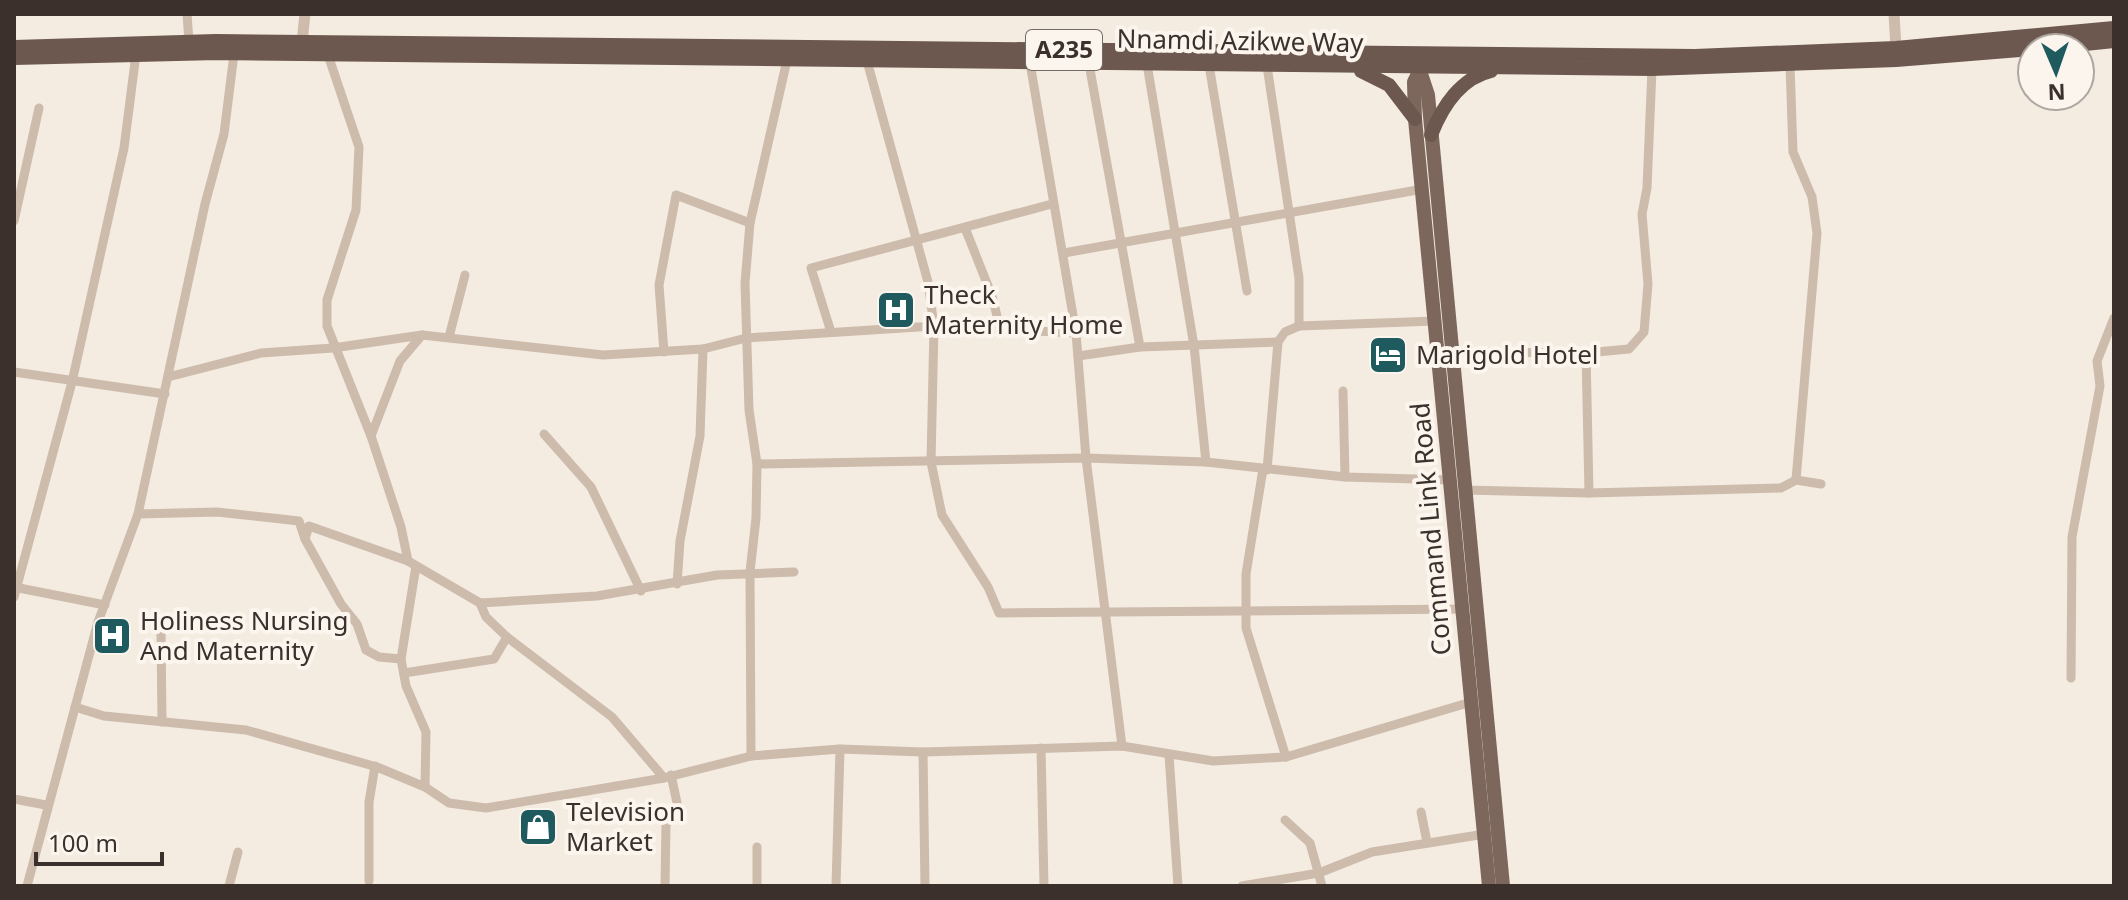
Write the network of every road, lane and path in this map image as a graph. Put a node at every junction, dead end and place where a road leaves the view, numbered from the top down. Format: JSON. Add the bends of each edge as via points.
{"nodes":[{"id":1,"x":187,"y":14,"type":"edge"},
{"id":2,"x":305,"y":14,"type":"edge"},
{"id":3,"x":1894,"y":14,"type":"edge"},
{"id":4,"x":2114,"y":28,"type":"edge"},
{"id":5,"x":189,"y":42,"type":"junction"},
{"id":6,"x":302,"y":42,"type":"junction"},
{"id":7,"x":14,"y":47,"type":"edge"},
{"id":8,"x":1896,"y":48,"type":"junction"},
{"id":9,"x":2016,"y":50,"type":"edge"},
{"id":10,"x":136,"y":54,"type":"junction"},
{"id":11,"x":234,"y":54,"type":"junction"},
{"id":12,"x":1376,"y":54,"type":"junction"},
{"id":13,"x":1445,"y":54,"type":"junction"},
{"id":14,"x":328,"y":55,"type":"junction"},
{"id":15,"x":14,"y":58,"type":"edge"},
{"id":16,"x":787,"y":60,"type":"junction"},
{"id":17,"x":867,"y":61,"type":"junction"},
{"id":18,"x":1030,"y":63,"type":"junction"},
{"id":19,"x":1089,"y":64,"type":"junction"},
{"id":20,"x":1147,"y":64,"type":"junction"},
{"id":21,"x":1209,"y":65,"type":"junction"},
{"id":22,"x":1790,"y":65,"type":"junction"},
{"id":23,"x":1267,"y":66,"type":"junction"},
{"id":24,"x":1337,"y":66,"type":"junction"},
{"id":25,"x":1419,"y":68,"type":"junction"},
{"id":26,"x":1512,"y":68,"type":"junction"},
{"id":27,"x":1652,"y":69,"type":"junction"},
{"id":28,"x":39,"y":108,"type":"dead end"},
{"id":29,"x":1415,"y":119,"type":"junction"},
{"id":30,"x":1431,"y":135,"type":"junction"},
{"id":31,"x":1423,"y":189,"type":"junction"},
{"id":32,"x":1052,"y":204,"type":"junction"},
{"id":33,"x":1291,"y":210,"type":"junction"},
{"id":34,"x":1235,"y":219,"type":"junction"},
{"id":35,"x":14,"y":221,"type":"edge"},
{"id":36,"x":750,"y":223,"type":"junction"},
{"id":37,"x":965,"y":228,"type":"junction"},
{"id":38,"x":1176,"y":230,"type":"junction"},
{"id":39,"x":915,"y":241,"type":"junction"},
{"id":40,"x":1122,"y":242,"type":"junction"},
{"id":41,"x":1064,"y":253,"type":"junction"},
{"id":42,"x":465,"y":275,"type":"dead end"},
{"id":43,"x":1247,"y":291,"type":"dead end"},
{"id":44,"x":2114,"y":318,"type":"edge"},
{"id":45,"x":1435,"y":321,"type":"junction"},
{"id":46,"x":934,"y":326,"type":"junction"},
{"id":47,"x":1299,"y":326,"type":"junction"},
{"id":48,"x":1000,"y":328,"type":"junction"},
{"id":49,"x":831,"y":332,"type":"junction"},
{"id":50,"x":1076,"y":333,"type":"junction"},
{"id":51,"x":422,"y":335,"type":"junction"},
{"id":52,"x":449,"y":337,"type":"junction"},
{"id":53,"x":746,"y":338,"type":"junction"},
{"id":54,"x":1278,"y":342,"type":"junction"},
{"id":55,"x":1194,"y":346,"type":"junction"},
{"id":56,"x":1140,"y":347,"type":"junction"},
{"id":57,"x":333,"y":348,"type":"junction"},
{"id":58,"x":703,"y":349,"type":"junction"},
{"id":59,"x":664,"y":352,"type":"junction"},
{"id":60,"x":1452,"y":352,"type":"junction"},
{"id":61,"x":1586,"y":353,"type":"junction"},
{"id":62,"x":1078,"y":356,"type":"junction"},
{"id":63,"x":14,"y":372,"type":"edge"},
{"id":64,"x":168,"y":377,"type":"junction"},
{"id":65,"x":72,"y":382,"type":"junction"},
{"id":66,"x":1343,"y":391,"type":"dead end"},
{"id":67,"x":165,"y":394,"type":"junction"},
{"id":68,"x":544,"y":434,"type":"dead end"},
{"id":69,"x":371,"y":436,"type":"junction"},
{"id":70,"x":1086,"y":458,"type":"junction"},
{"id":71,"x":931,"y":462,"type":"junction"},
{"id":72,"x":1206,"y":462,"type":"junction"},
{"id":73,"x":757,"y":464,"type":"junction"},
{"id":74,"x":1265,"y":470,"type":"junction"},
{"id":75,"x":1345,"y":477,"type":"junction"},
{"id":76,"x":1451,"y":480,"type":"junction"},
{"id":77,"x":1796,"y":480,"type":"junction"},
{"id":78,"x":1821,"y":484,"type":"dead end"},
{"id":79,"x":1465,"y":490,"type":"junction"},
{"id":80,"x":1589,"y":493,"type":"junction"},
{"id":81,"x":138,"y":514,"type":"junction"},
{"id":82,"x":305,"y":539,"type":"junction"},
{"id":83,"x":1464,"y":557,"type":"junction"},
{"id":84,"x":412,"y":564,"type":"junction"},
{"id":85,"x":750,"y":572,"type":"junction"},
{"id":86,"x":794,"y":572,"type":"dead end"},
{"id":87,"x":677,"y":584,"type":"junction"},
{"id":88,"x":15,"y":591,"type":"edge"},
{"id":89,"x":641,"y":591,"type":"junction"},
{"id":90,"x":480,"y":603,"type":"junction"},
{"id":91,"x":105,"y":605,"type":"junction"},
{"id":92,"x":1247,"y":609,"type":"junction"},
{"id":93,"x":1464,"y":609,"type":"junction"},
{"id":94,"x":1105,"y":613,"type":"junction"},
{"id":95,"x":161,"y":631,"type":"dead end"},
{"id":96,"x":507,"y":637,"type":"junction"},
{"id":97,"x":401,"y":659,"type":"junction"},
{"id":98,"x":404,"y":673,"type":"junction"},
{"id":99,"x":2071,"y":678,"type":"dead end"},
{"id":100,"x":1471,"y":702,"type":"junction"},
{"id":101,"x":75,"y":707,"type":"junction"},
{"id":102,"x":162,"y":722,"type":"junction"},
{"id":103,"x":1122,"y":746,"type":"junction"},
{"id":104,"x":1041,"y":748,"type":"junction"},
{"id":105,"x":840,"y":749,"type":"junction"},
{"id":106,"x":923,"y":752,"type":"junction"},
{"id":107,"x":1169,"y":755,"type":"junction"},
{"id":108,"x":751,"y":756,"type":"junction"},
{"id":109,"x":1286,"y":757,"type":"junction"},
{"id":110,"x":375,"y":766,"type":"junction"},
{"id":111,"x":667,"y":777,"type":"junction"},
{"id":112,"x":425,"y":787,"type":"junction"},
{"id":113,"x":14,"y":799,"type":"edge"},
{"id":114,"x":46,"y":805,"type":"junction"},
{"id":115,"x":1421,"y":812,"type":"dead end"},
{"id":116,"x":1285,"y":820,"type":"dead end"},
{"id":117,"x":1485,"y":834,"type":"junction"},
{"id":118,"x":1427,"y":842,"type":"junction"},
{"id":119,"x":757,"y":847,"type":"dead end"},
{"id":120,"x":238,"y":852,"type":"dead end"},
{"id":121,"x":1319,"y":873,"type":"junction"},
{"id":122,"x":369,"y":881,"type":"dead end"},
{"id":123,"x":27,"y":886,"type":"edge"},
{"id":124,"x":229,"y":886,"type":"edge"},
{"id":125,"x":665,"y":886,"type":"edge"},
{"id":126,"x":757,"y":886,"type":"edge"},
{"id":127,"x":836,"y":886,"type":"edge"},
{"id":128,"x":925,"y":886,"type":"edge"},
{"id":129,"x":1044,"y":886,"type":"edge"},
{"id":130,"x":1178,"y":886,"type":"edge"},
{"id":131,"x":1242,"y":886,"type":"edge"},
{"id":132,"x":1322,"y":886,"type":"edge"},
{"id":133,"x":1489,"y":886,"type":"edge"},
{"id":134,"x":1503,"y":886,"type":"edge"}],
"edges":[{"from":1,"to":5,"type":"street"},
{"from":2,"to":6,"type":"street"},
{"from":3,"to":8,"type":"street"},
{"from":4,"to":8,"type":"highway","name":"Nnamdi Azikwe Way","number":"A235"},
{"from":5,"to":6,"type":"highway","name":"Nnamdi Azikwe Way","number":"A235"},
{"from":5,"to":7,"type":"highway","name":"Nnamdi Azikwe Way","number":"A235"},
{"from":6,"to":12,"type":"highway","name":"Nnamdi Azikwe Way","number":"A235"},
{"from":8,"to":13,"type":"highway","name":"Nnamdi Azikwe Way","number":"A235","via":[[1695,56]]},
{"from":9,"to":22,"type":"highway","name":"Nnamdi Azikwe Way","number":"A235"},
{"from":10,"to":11,"type":"highway","name":"Nnamdi Azikwe Way","number":"A235"},
{"from":10,"to":15,"type":"highway","name":"Nnamdi Azikwe Way","number":"A235"},
{"from":10,"to":65,"type":"street","via":[[124,148]]},
{"from":11,"to":14,"type":"highway","name":"Nnamdi Azikwe Way","number":"A235"},
{"from":11,"to":64,"type":"street","via":[[224,134]]},
{"from":12,"to":13,"type":"highway","name":"Nnamdi Azikwe Way","number":"A235"},
{"from":12,"to":25,"type":"main road"},
{"from":13,"to":25,"type":"main road"},
{"from":14,"to":16,"type":"highway","name":"Nnamdi Azikwe Way","number":"A235"},
{"from":14,"to":57,"type":"street","via":[[359,147],[356,210],[327,300]]},
{"from":16,"to":17,"type":"highway","name":"Nnamdi Azikwe Way","number":"A235"},
{"from":16,"to":36,"type":"street"},
{"from":17,"to":18,"type":"highway","name":"Nnamdi Azikwe Way","number":"A235"},
{"from":17,"to":39,"type":"street"},
{"from":18,"to":19,"type":"highway","name":"Nnamdi Azikwe Way","number":"A235"},
{"from":18,"to":32,"type":"street"},
{"from":19,"to":20,"type":"highway","name":"Nnamdi Azikwe Way","number":"A235"},
{"from":19,"to":40,"type":"street"},
{"from":20,"to":21,"type":"highway","name":"Nnamdi Azikwe Way","number":"A235"},
{"from":20,"to":38,"type":"street"},
{"from":21,"to":23,"type":"highway","name":"Nnamdi Azikwe Way","number":"A235"},
{"from":21,"to":34,"type":"street"},
{"from":22,"to":27,"type":"highway","name":"Nnamdi Azikwe Way","number":"A235"},
{"from":22,"to":77,"type":"street","via":[[1793,152],[1812,197],[1817,233]]},
{"from":23,"to":24,"type":"highway","name":"Nnamdi Azikwe Way","number":"A235"},
{"from":23,"to":33,"type":"street"},
{"from":24,"to":25,"type":"highway","name":"Nnamdi Azikwe Way","number":"A235"},
{"from":24,"to":29,"type":"highway","via":[[1383,81]]},
{"from":25,"to":26,"type":"highway","name":"Nnamdi Azikwe Way","number":"A235"},
{"from":25,"to":29,"type":"main road","name":"Command Link Road","via":[[1413,91]]},
{"from":25,"to":30,"type":"main road","name":"Command Link Road"},
{"from":26,"to":27,"type":"highway","name":"Nnamdi Azikwe Way","number":"A235"},
{"from":26,"to":30,"type":"highway","via":[[1485,72],[1463,86]]},
{"from":27,"to":61,"type":"street","via":[[1642,214],[1648,284],[1644,332],[1629,349]]},
{"from":28,"to":35,"type":"street"},
{"from":29,"to":31,"type":"main road","name":"Command Link Road"},
{"from":30,"to":60,"type":"main road","name":"Command Link Road"},
{"from":31,"to":33,"type":"street"},
{"from":31,"to":45,"type":"main road","name":"Command Link Road"},
{"from":32,"to":37,"type":"street"},
{"from":32,"to":41,"type":"street"},
{"from":33,"to":34,"type":"street"},
{"from":33,"to":47,"type":"street"},
{"from":34,"to":38,"type":"street"},
{"from":34,"to":43,"type":"street"},
{"from":36,"to":53,"type":"street"},
{"from":36,"to":59,"type":"street","via":[[676,195],[659,285]]},
{"from":37,"to":39,"type":"street"},
{"from":37,"to":48,"type":"street"},
{"from":38,"to":40,"type":"street"},
{"from":38,"to":55,"type":"street"},
{"from":39,"to":46,"type":"street"},
{"from":39,"to":49,"type":"street","via":[[811,268]]},
{"from":40,"to":41,"type":"street"},
{"from":40,"to":56,"type":"street"},
{"from":41,"to":50,"type":"street"},
{"from":42,"to":52,"type":"street"},
{"from":44,"to":99,"type":"street","via":[[2097,361],[2100,386],[2072,537]]},
{"from":45,"to":47,"type":"street"},
{"from":45,"to":76,"type":"main road","name":"Command Link Road"},
{"from":46,"to":48,"type":"street"},
{"from":46,"to":49,"type":"street"},
{"from":46,"to":71,"type":"street"},
{"from":47,"to":54,"type":"street"},
{"from":48,"to":50,"type":"street"},
{"from":49,"to":53,"type":"street"},
{"from":50,"to":62,"type":"street"},
{"from":51,"to":52,"type":"street"},
{"from":51,"to":57,"type":"street"},
{"from":51,"to":69,"type":"street","via":[[400,361]]},
{"from":52,"to":59,"type":"street","via":[[603,355]]},
{"from":53,"to":58,"type":"street"},
{"from":53,"to":73,"type":"street"},
{"from":54,"to":55,"type":"street"},
{"from":54,"to":74,"type":"street"},
{"from":55,"to":56,"type":"street"},
{"from":55,"to":72,"type":"street"},
{"from":56,"to":62,"type":"street"},
{"from":57,"to":64,"type":"street","via":[[261,353]]},
{"from":57,"to":69,"type":"street"},
{"from":58,"to":59,"type":"street"},
{"from":58,"to":87,"type":"street","via":[[700,436],[682,525]]},
{"from":60,"to":61,"type":"street"},
{"from":60,"to":79,"type":"main road","name":"Command Link Road"},
{"from":61,"to":80,"type":"street"},
{"from":62,"to":70,"type":"street"},
{"from":63,"to":65,"type":"street"},
{"from":64,"to":67,"type":"street"},
{"from":65,"to":67,"type":"street"},
{"from":65,"to":88,"type":"street"},
{"from":66,"to":75,"type":"street"},
{"from":67,"to":81,"type":"street"},
{"from":68,"to":89,"type":"street","via":[[591,487]]},
{"from":69,"to":84,"type":"street"},
{"from":70,"to":71,"type":"street"},
{"from":70,"to":72,"type":"street"},
{"from":70,"to":94,"type":"street"},
{"from":71,"to":73,"type":"street"},
{"from":71,"to":94,"type":"street","via":[[942,515],[999,613]]},
{"from":72,"to":74,"type":"street"},
{"from":73,"to":85,"type":"street"},
{"from":74,"to":75,"type":"street"},
{"from":74,"to":92,"type":"street","via":[[1246,574]]},
{"from":75,"to":76,"type":"street"},
{"from":76,"to":83,"type":"main road","name":"Command Link Road"},
{"from":77,"to":78,"type":"street"},
{"from":77,"to":80,"type":"street","via":[[1781,488]]},
{"from":79,"to":80,"type":"street"},
{"from":79,"to":83,"type":"main road","name":"Command Link Road"},
{"from":81,"to":82,"type":"street","via":[[217,512],[299,521]]},
{"from":81,"to":91,"type":"street"},
{"from":82,"to":84,"type":"street","via":[[309,526]]},
{"from":82,"to":97,"type":"street","via":[[357,624],[366,650]]},
{"from":83,"to":93,"type":"main road","name":"Command Link Road"},
{"from":83,"to":134,"type":"main road","name":"Command Link Road"},
{"from":84,"to":90,"type":"street"},
{"from":84,"to":97,"type":"street"},
{"from":85,"to":86,"type":"street"},
{"from":85,"to":87,"type":"street"},
{"from":85,"to":108,"type":"street"},
{"from":87,"to":89,"type":"street"},
{"from":88,"to":91,"type":"street"},
{"from":89,"to":90,"type":"street"},
{"from":90,"to":96,"type":"street","via":[[486,617]]},
{"from":91,"to":101,"type":"street"},
{"from":92,"to":93,"type":"street"},
{"from":92,"to":94,"type":"street"},
{"from":92,"to":109,"type":"street","via":[[1246,628]]},
{"from":93,"to":100,"type":"main road","name":"Command Link Road"},
{"from":94,"to":103,"type":"street"},
{"from":95,"to":102,"type":"street"},
{"from":96,"to":98,"type":"street","via":[[494,659]]},
{"from":96,"to":111,"type":"street","via":[[612,717]]},
{"from":97,"to":98,"type":"street"},
{"from":98,"to":112,"type":"street","via":[[426,732]]},
{"from":100,"to":109,"type":"street"},
{"from":100,"to":117,"type":"main road","name":"Command Link Road"},
{"from":101,"to":102,"type":"street"},
{"from":101,"to":114,"type":"street"},
{"from":102,"to":110,"type":"street","via":[[246,730]]},
{"from":103,"to":104,"type":"street"},
{"from":103,"to":107,"type":"street"},
{"from":104,"to":106,"type":"street"},
{"from":104,"to":129,"type":"street"},
{"from":105,"to":106,"type":"street"},
{"from":105,"to":108,"type":"street"},
{"from":105,"to":127,"type":"street"},
{"from":106,"to":128,"type":"street"},
{"from":107,"to":109,"type":"street","via":[[1213,761]]},
{"from":107,"to":130,"type":"street"},
{"from":108,"to":111,"type":"street"},
{"from":110,"to":112,"type":"street"},
{"from":110,"to":122,"type":"street","via":[[369,802]]},
{"from":111,"to":112,"type":"street","via":[[486,808],[449,803]]},
{"from":111,"to":125,"type":"street","via":[[679,812],[666,824]]},
{"from":113,"to":114,"type":"street"},
{"from":114,"to":123,"type":"street"},
{"from":115,"to":118,"type":"street"},
{"from":116,"to":121,"type":"street","via":[[1310,843]]},
{"from":117,"to":118,"type":"street"},
{"from":117,"to":133,"type":"main road","name":"Command Link Road"},
{"from":118,"to":121,"type":"street","via":[[1372,852]]},
{"from":119,"to":126,"type":"street"},
{"from":120,"to":124,"type":"street"},
{"from":121,"to":131,"type":"street"},
{"from":121,"to":132,"type":"street"}]}
